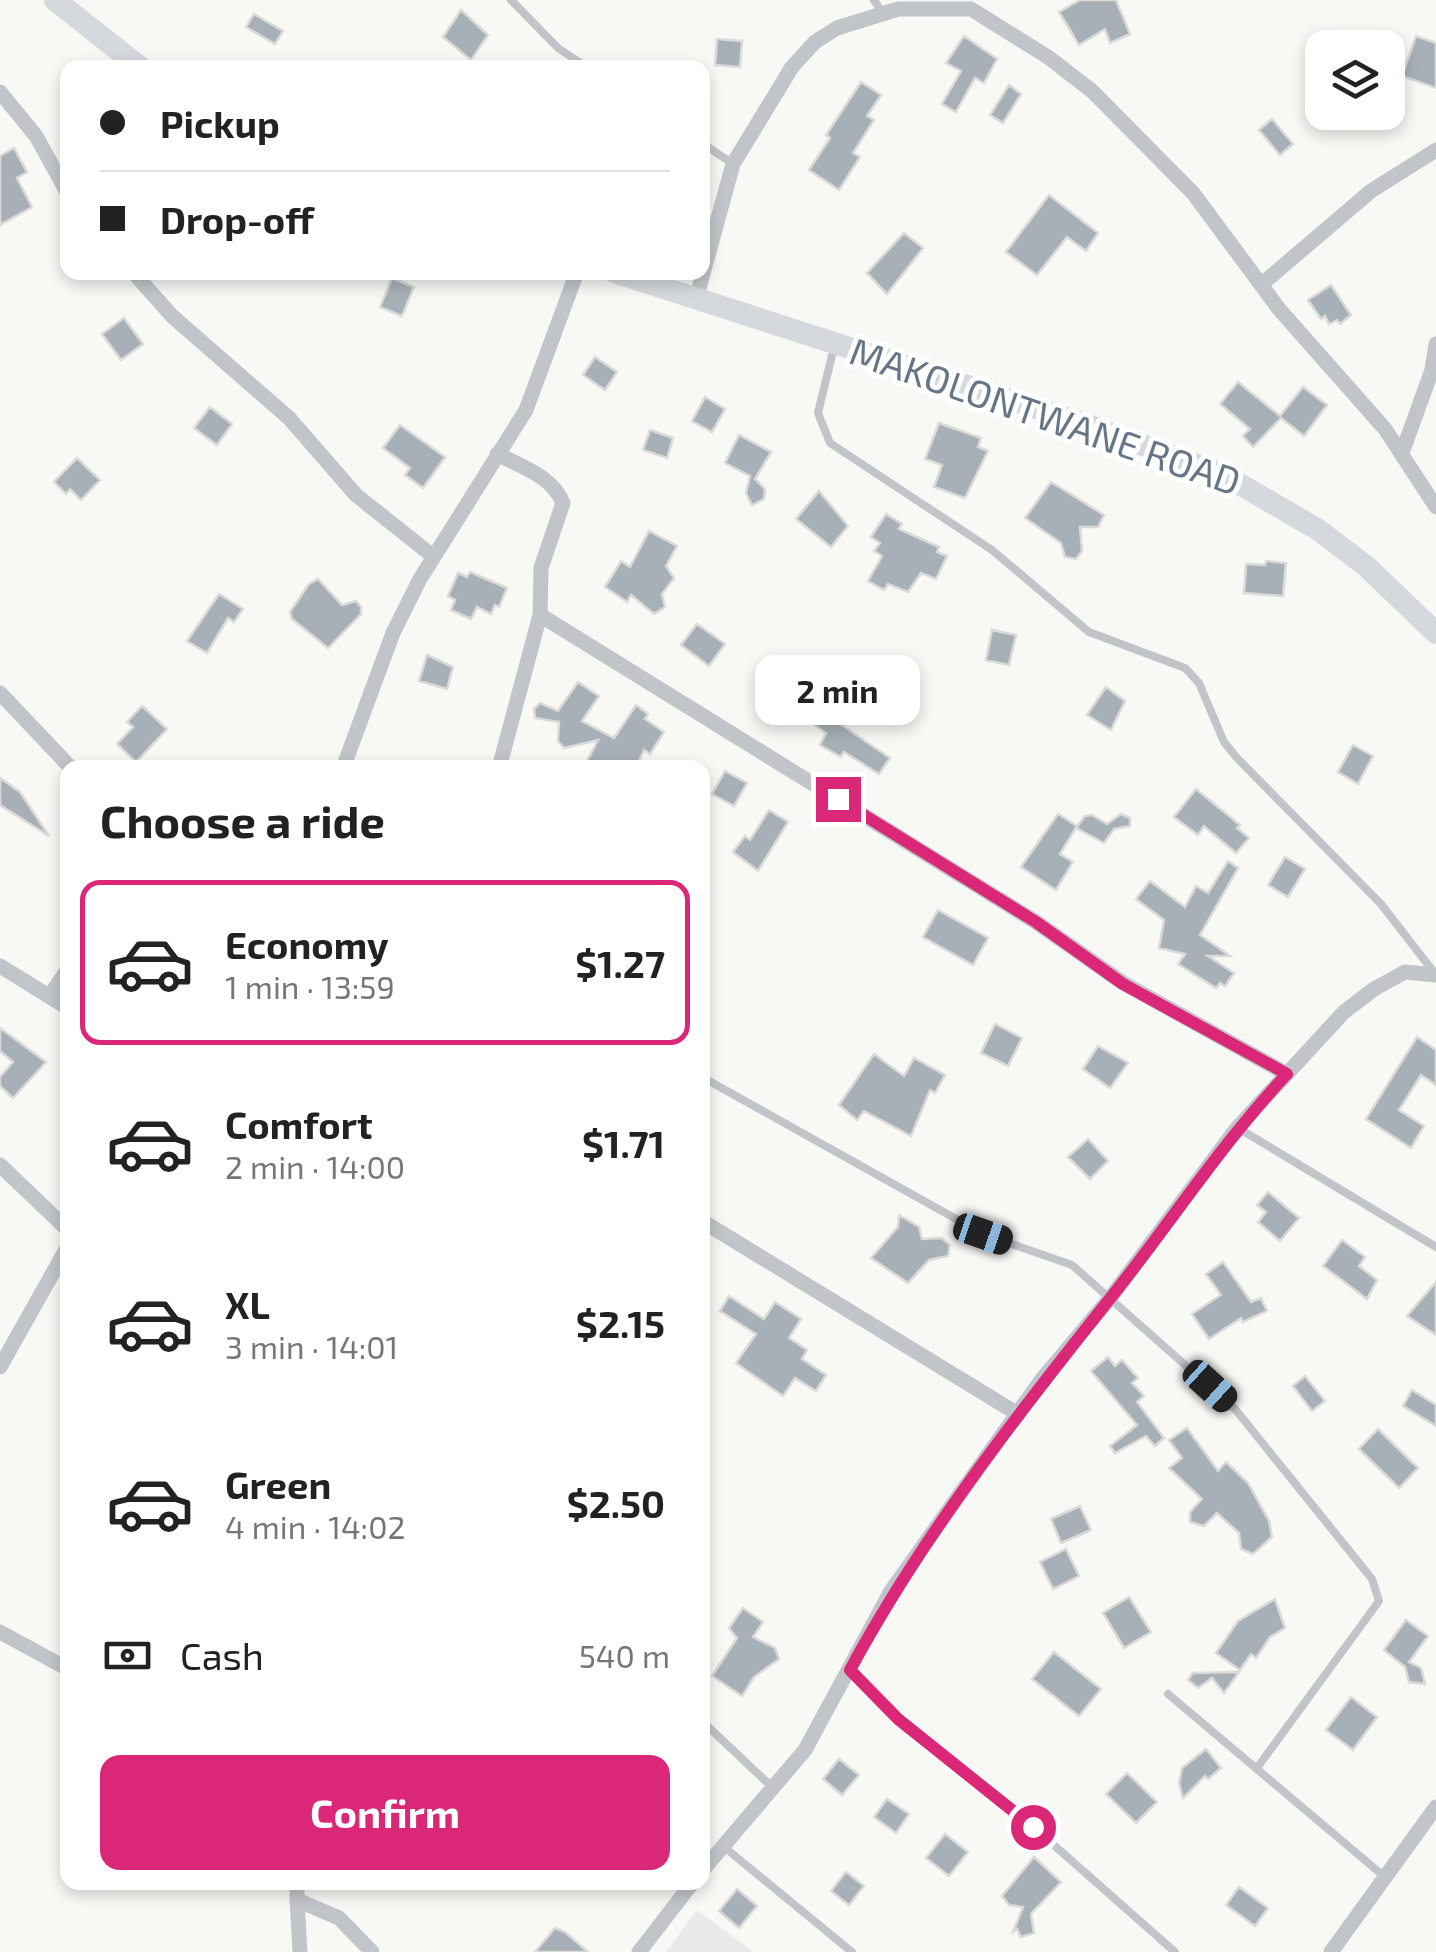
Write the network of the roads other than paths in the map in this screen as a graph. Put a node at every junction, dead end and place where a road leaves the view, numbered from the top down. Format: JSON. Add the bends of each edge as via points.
{"nodes":[{"id":1,"x":55,"y":0,"type":"edge"},
{"id":2,"x":514,"y":1,"type":"edge"},
{"id":3,"x":976,"y":4,"type":"edge"},
{"id":4,"x":879,"y":7,"type":"edge"},
{"id":5,"x":131,"y":60,"type":"edge"},
{"id":6,"x":576,"y":60,"type":"edge"},
{"id":7,"x":1,"y":95,"type":"edge"},
{"id":8,"x":710,"y":148,"type":"edge"},
{"id":9,"x":1436,"y":150,"type":"edge"},
{"id":10,"x":733,"y":164,"type":"junction"},
{"id":11,"x":60,"y":180,"type":"edge"},
{"id":12,"x":710,"y":248,"type":"edge"},
{"id":13,"x":141,"y":280,"type":"edge"},
{"id":14,"x":575,"y":280,"type":"edge"},
{"id":15,"x":638,"y":280,"type":"edge"},
{"id":16,"x":701,"y":280,"type":"edge"},
{"id":17,"x":1262,"y":284,"type":"junction"},
{"id":18,"x":696,"y":299,"type":"junction"},
{"id":19,"x":835,"y":344,"type":"junction"},
{"id":20,"x":1436,"y":344,"type":"edge"},
{"id":21,"x":1402,"y":453,"type":"junction"},
{"id":22,"x":497,"y":454,"type":"junction"},
{"id":23,"x":1436,"y":507,"type":"edge"},
{"id":24,"x":434,"y":557,"type":"junction"},
{"id":25,"x":540,"y":615,"type":"junction"},
{"id":26,"x":1436,"y":634,"type":"edge"},
{"id":27,"x":0,"y":692,"type":"edge"},
{"id":28,"x":64,"y":760,"type":"edge"},
{"id":29,"x":346,"y":760,"type":"edge"},
{"id":30,"x":501,"y":760,"type":"edge"},
{"id":31,"x":0,"y":966,"type":"edge"},
{"id":32,"x":1436,"y":975,"type":"edge"},
{"id":33,"x":60,"y":981,"type":"edge"},
{"id":34,"x":51,"y":994,"type":"junction"},
{"id":35,"x":60,"y":1001,"type":"edge"},
{"id":36,"x":1287,"y":1074,"type":"junction"},
{"id":37,"x":710,"y":1081,"type":"edge"},
{"id":38,"x":1237,"y":1128,"type":"junction"},
{"id":39,"x":0,"y":1164,"type":"edge"},
{"id":40,"x":60,"y":1222,"type":"edge"},
{"id":41,"x":710,"y":1226,"type":"edge"},
{"id":42,"x":1436,"y":1247,"type":"edge"},
{"id":43,"x":60,"y":1260,"type":"edge"},
{"id":44,"x":1111,"y":1297,"type":"junction"},
{"id":45,"x":0,"y":1367,"type":"edge"},
{"id":46,"x":1018,"y":1414,"type":"junction"},
{"id":47,"x":0,"y":1632,"type":"edge"},
{"id":48,"x":60,"y":1665,"type":"edge"},
{"id":49,"x":850,"y":1670,"type":"junction"},
{"id":50,"x":1168,"y":1694,"type":"dead end"},
{"id":51,"x":710,"y":1728,"type":"edge"},
{"id":52,"x":1257,"y":1768,"type":"junction"},
{"id":53,"x":774,"y":1788,"type":"junction"},
{"id":54,"x":1436,"y":1807,"type":"edge"},
{"id":55,"x":722,"y":1846,"type":"junction"},
{"id":56,"x":710,"y":1861,"type":"edge"},
{"id":57,"x":1386,"y":1878,"type":"junction"},
{"id":58,"x":688,"y":1890,"type":"edge"},
{"id":59,"x":297,"y":1891,"type":"edge"},
{"id":60,"x":300,"y":1952,"type":"edge"},
{"id":61,"x":372,"y":1952,"type":"edge"},
{"id":62,"x":639,"y":1952,"type":"edge"},
{"id":63,"x":852,"y":1952,"type":"edge"},
{"id":64,"x":1174,"y":1952,"type":"edge"},
{"id":65,"x":1331,"y":1952,"type":"edge"}],
"edges":[{"from":1,"to":5,"type":"main road"},
{"from":2,"to":6,"type":"lane"},
{"from":3,"to":4,"type":"street"},
{"from":3,"to":17,"type":"street","via":[[1092,91],[1193,193]]},
{"from":4,"to":10,"type":"street","via":[[814,42]]},
{"from":7,"to":11,"type":"street","via":[[36,136]]},
{"from":8,"to":10,"type":"lane"},
{"from":9,"to":17,"type":"street","via":[[1371,190]]},
{"from":10,"to":12,"type":"street"},
{"from":13,"to":24,"type":"street","via":[[289,418],[356,495]]},
{"from":14,"to":22,"type":"street","via":[[526,410]]},
{"from":15,"to":18,"type":"main road","name":"MAKOLONTWANE ROAD"},
{"from":16,"to":18,"type":"street"},
{"from":17,"to":21,"type":"street"},
{"from":18,"to":19,"type":"main road","name":"MAKOLONTWANE ROAD"},
{"from":19,"to":26,"type":"main road","name":"MAKOLONTWANE ROAD","via":[[1224,475],[1318,530]]},
{"from":19,"to":32,"type":"lane","via":[[818,413],[830,442],[992,550],[1088,632],[1185,668],[1237,758],[1382,904]]},
{"from":20,"to":21,"type":"street"},
{"from":21,"to":23,"type":"street"},
{"from":22,"to":24,"type":"street"},
{"from":22,"to":25,"type":"street","via":[[545,478],[563,503],[541,568]]},
{"from":24,"to":29,"type":"street","via":[[393,633]]},
{"from":25,"to":30,"type":"street"},
{"from":25,"to":36,"type":"street","via":[[1036,922],[1123,984]]},
{"from":27,"to":28,"type":"street"},
{"from":31,"to":34,"type":"street"},
{"from":32,"to":36,"type":"street","via":[[1405,972],[1374,989]]},
{"from":33,"to":34,"type":"street"},
{"from":34,"to":35,"type":"street"},
{"from":36,"to":38,"type":"street"},
{"from":37,"to":44,"type":"lane","via":[[983,1234],[1072,1266]]},
{"from":38,"to":42,"type":"lane"},
{"from":38,"to":44,"type":"street"},
{"from":39,"to":40,"type":"street"},
{"from":41,"to":46,"type":"street"},
{"from":43,"to":45,"type":"street"},
{"from":44,"to":46,"type":"street"},
{"from":44,"to":52,"type":"lane","via":[[1235,1409],[1378,1590],[1379,1601]]},
{"from":46,"to":49,"type":"street","via":[[891,1592]]},
{"from":47,"to":48,"type":"street"},
{"from":49,"to":53,"type":"street"},
{"from":49,"to":64,"type":"lane","via":[[898,1719],[1005,1802]]},
{"from":50,"to":52,"type":"lane"},
{"from":51,"to":53,"type":"lane"},
{"from":52,"to":57,"type":"lane"},
{"from":53,"to":55,"type":"street"},
{"from":54,"to":57,"type":"street"},
{"from":55,"to":56,"type":"street"},
{"from":55,"to":63,"type":"lane"},
{"from":57,"to":65,"type":"street"},
{"from":58,"to":62,"type":"street"},
{"from":59,"to":60,"type":"street"},
{"from":59,"to":61,"type":"street","via":[[340,1918]]}]}
